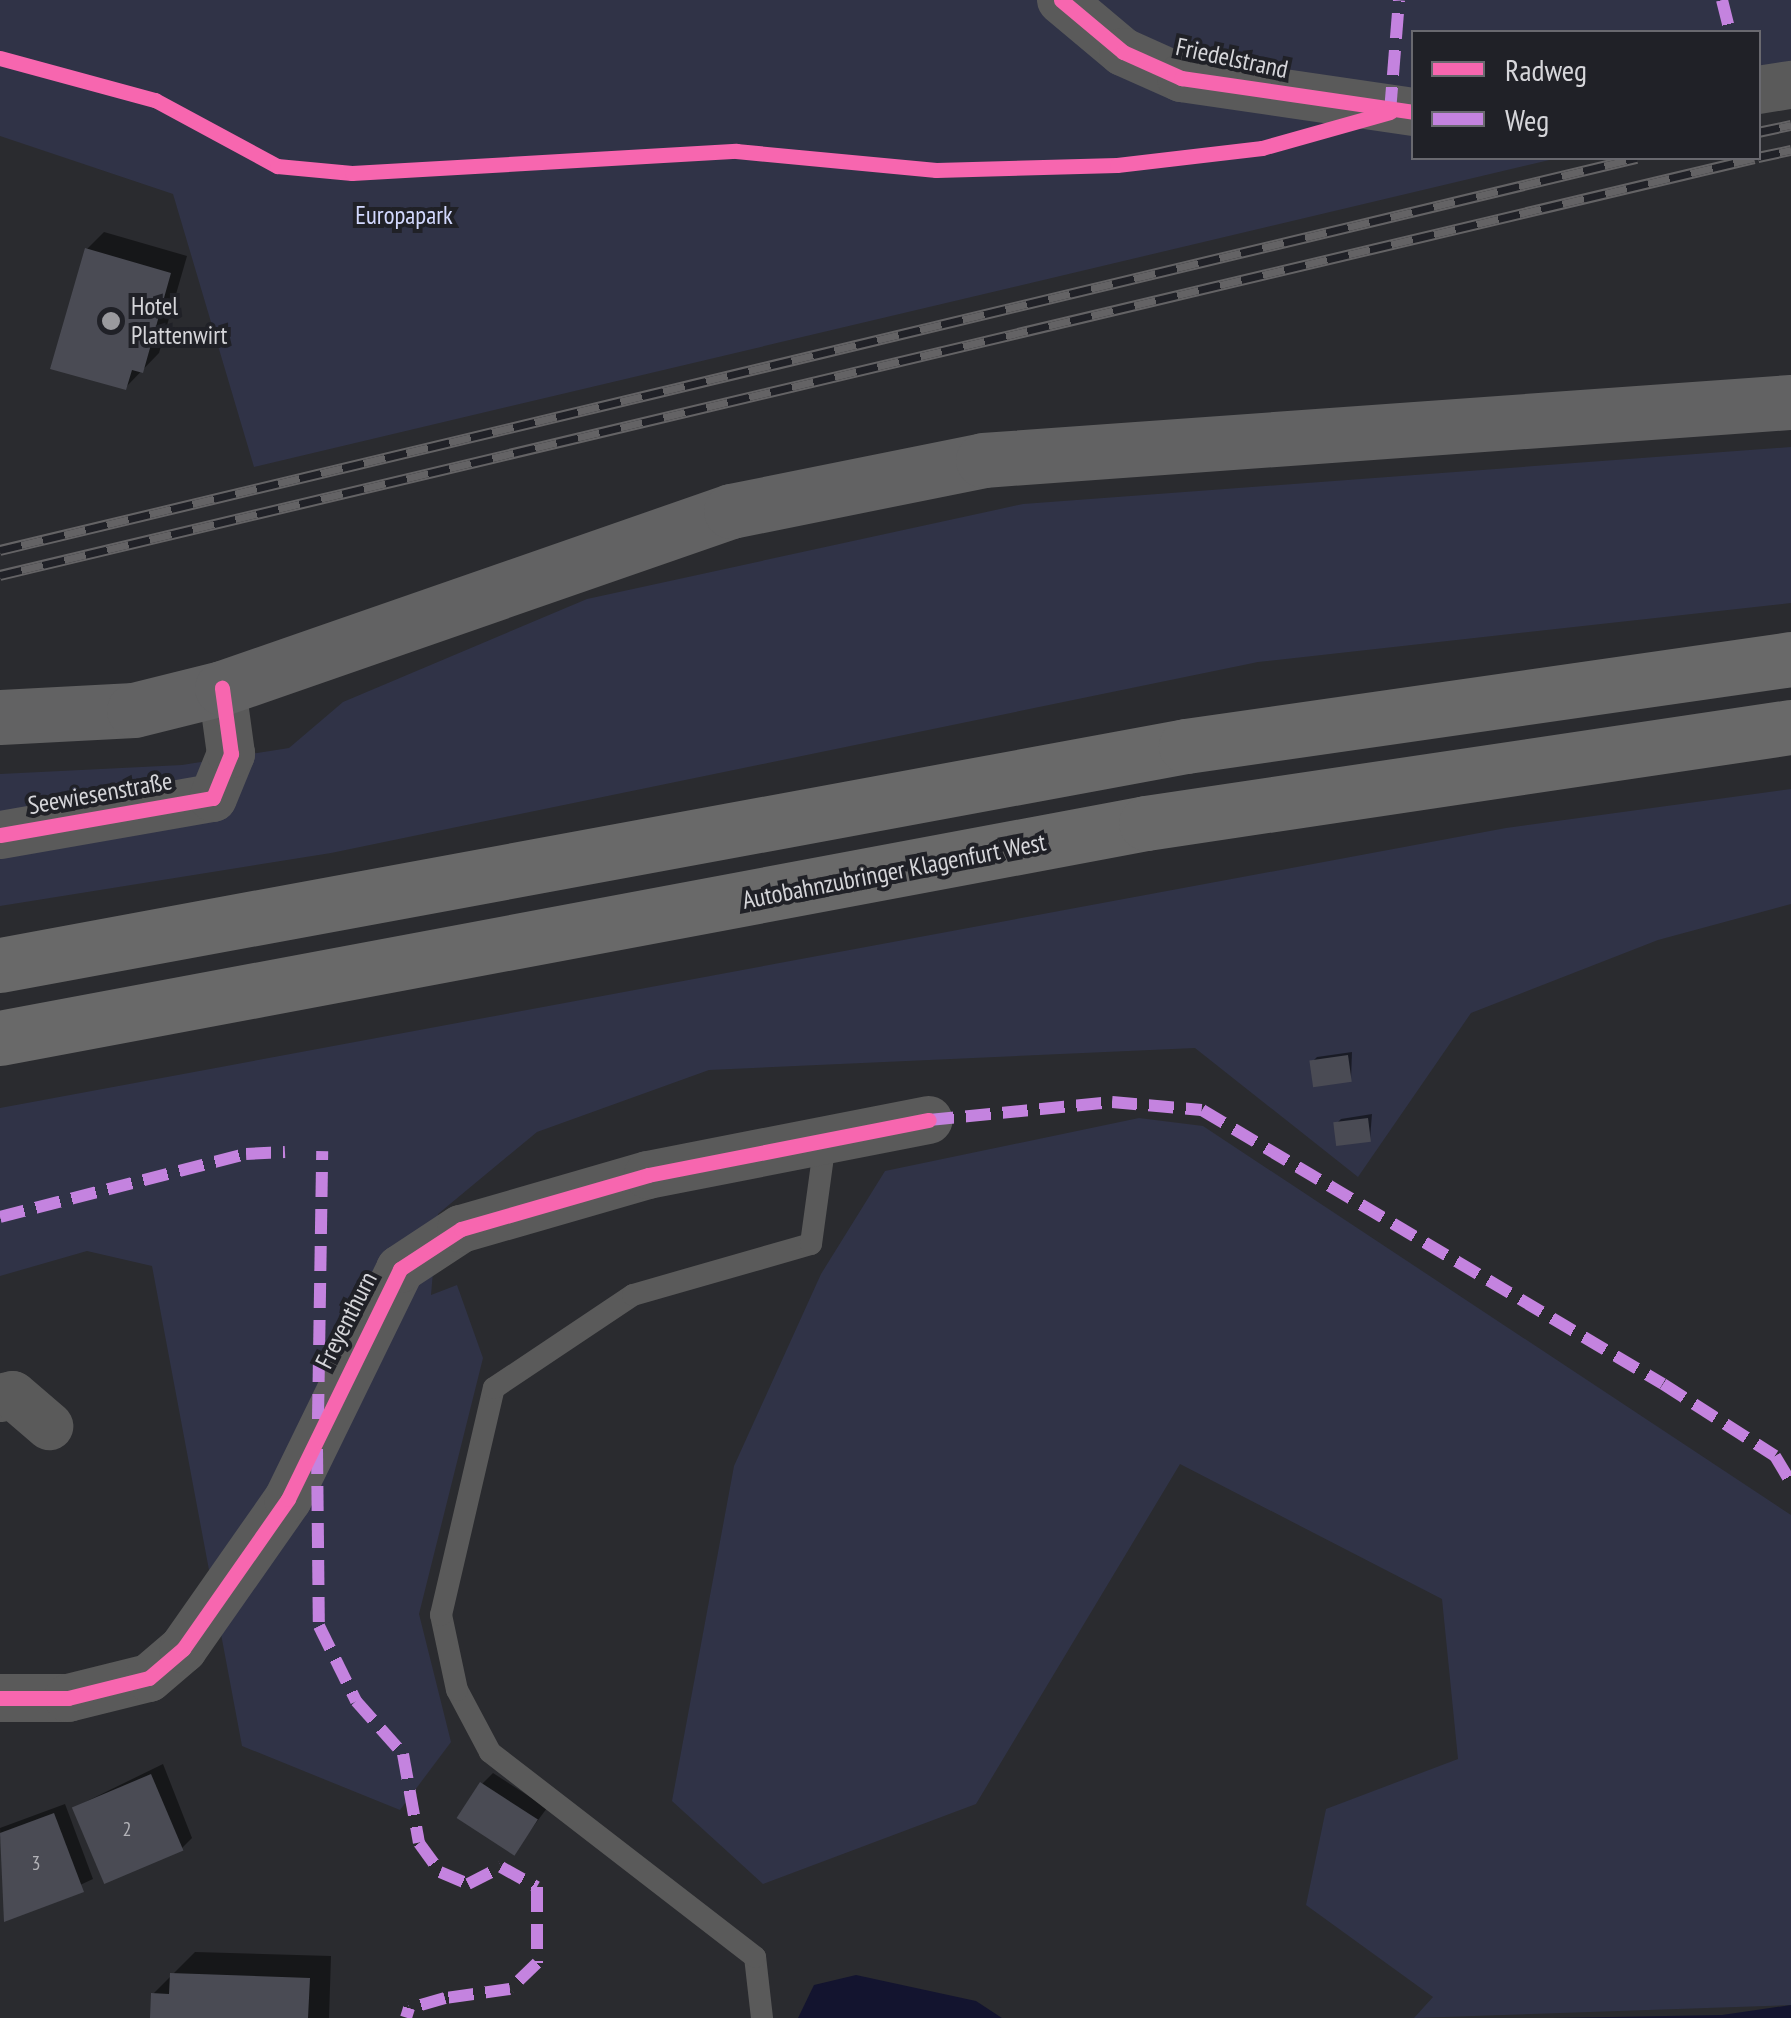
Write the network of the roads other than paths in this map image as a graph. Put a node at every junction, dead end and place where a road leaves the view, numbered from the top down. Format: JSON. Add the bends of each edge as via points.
{"nodes":[{"id":1,"x":1061,"y":0,"type":"edge"},
{"id":2,"x":1791,"y":85,"type":"edge"},
{"id":3,"x":1761,"y":90,"type":"edge"},
{"id":4,"x":1411,"y":112,"type":"edge"},
{"id":5,"x":1791,"y":402,"type":"edge"},
{"id":6,"x":1791,"y":659,"type":"edge"},
{"id":7,"x":222,"y":688,"type":"junction"},
{"id":8,"x":0,"y":717,"type":"edge"},
{"id":9,"x":1791,"y":727,"type":"edge"},
{"id":10,"x":0,"y":835,"type":"edge"},
{"id":11,"x":0,"y":965,"type":"edge"},
{"id":12,"x":0,"y":1038,"type":"edge"},
{"id":13,"x":929,"y":1120,"type":"dead end"},
{"id":14,"x":825,"y":1142,"type":"junction"},
{"id":15,"x":0,"y":1398,"type":"edge"},
{"id":16,"x":49,"y":1426,"type":"dead end"},
{"id":17,"x":0,"y":1698,"type":"edge"},
{"id":18,"x":762,"y":2018,"type":"edge"}],
"edges":[{"from":1,"to":4,"type":"street","name":"Friedelstrand","via":[[1123,52],[1181,78]]},
{"from":2,"to":3,"type":"street"},
{"from":5,"to":7,"type":"main road","via":[[983,460],[868,480],[554,567]]},
{"from":6,"to":11,"type":"highway","via":[[1186,746]]},
{"from":7,"to":8,"type":"main road","via":[[134,710]]},
{"from":7,"to":10,"type":"street","name":"Seewiesenstraße","via":[[231,754],[213,798]]},
{"from":9,"to":12,"type":"highway","name":"Autobahnzubringer Klagenfurt West","via":[[1146,823]]},
{"from":13,"to":14,"type":"street","name":"Freyenthurn"},
{"from":14,"to":17,"type":"street","name":"Freyenthurn","via":[[648,1175],[461,1229],[400,1269],[288,1499],[183,1649],[149,1678],[68,1698]]},
{"from":14,"to":18,"type":"lane","via":[[811,1244],[632,1295],[494,1388],[440,1615],[458,1690],[490,1752],[755,1956]]},
{"from":15,"to":16,"type":"street","via":[[14,1395]]}]}
